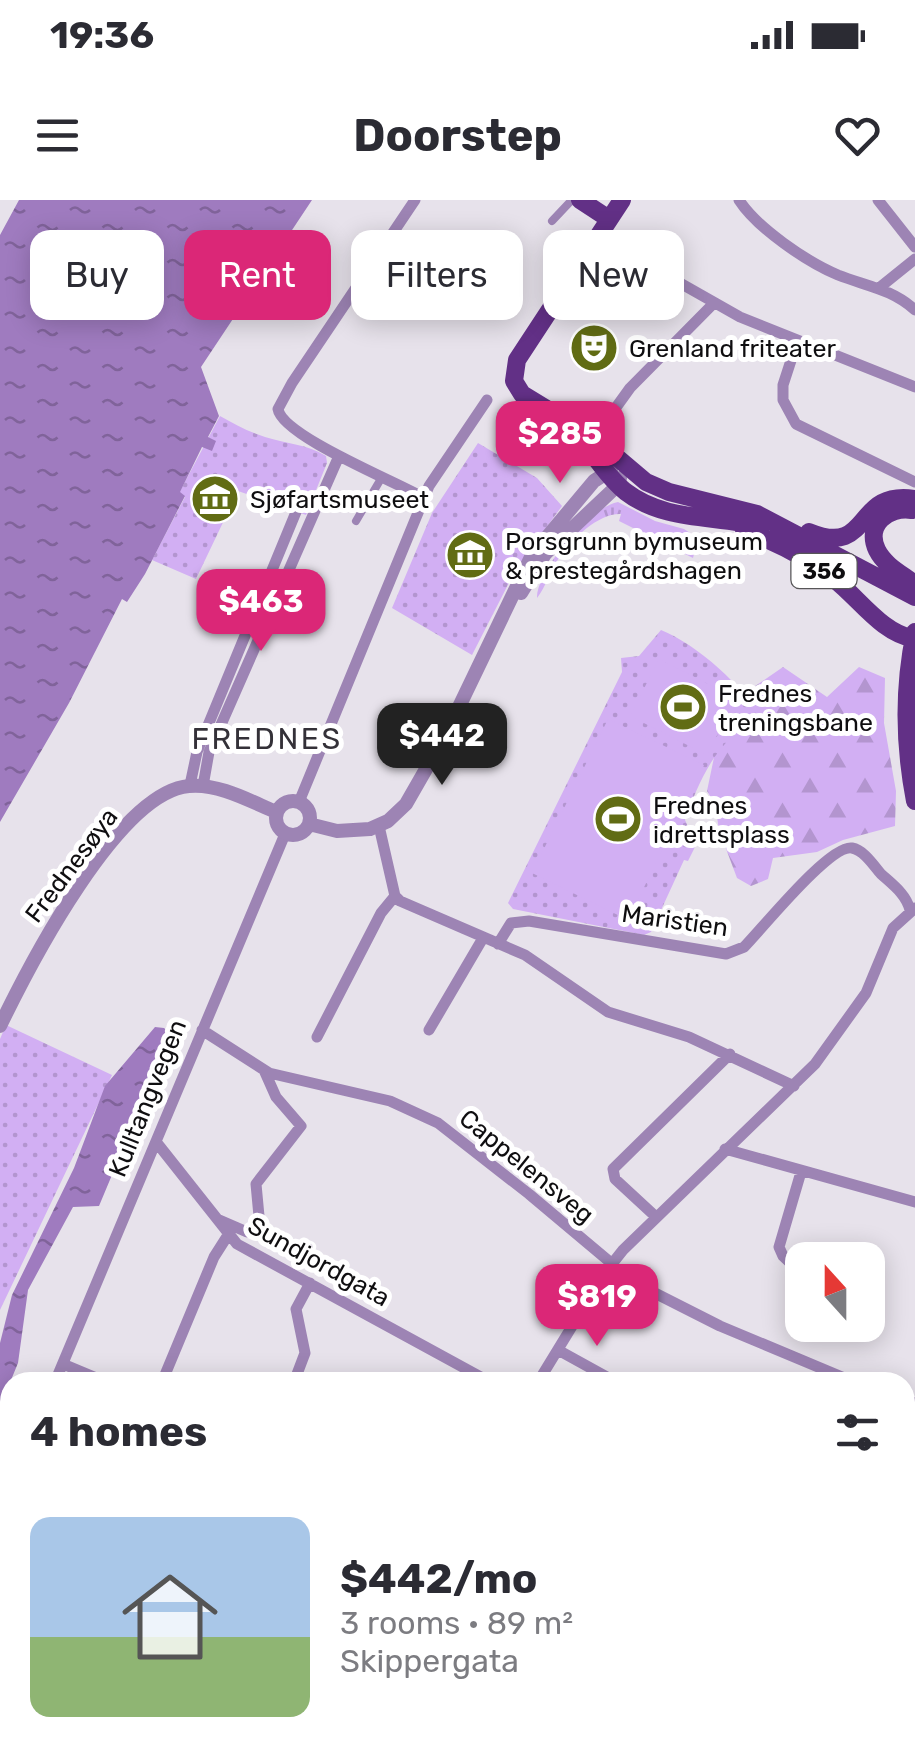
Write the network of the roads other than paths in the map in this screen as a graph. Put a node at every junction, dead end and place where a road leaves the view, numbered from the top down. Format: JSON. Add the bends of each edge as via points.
{"nodes":[{"id":1,"x":416,"y":200,"type":"edge"},
{"id":2,"x":622,"y":200,"type":"edge"},
{"id":3,"x":739,"y":200,"type":"edge"},
{"id":4,"x":878,"y":200,"type":"edge"},
{"id":5,"x":575,"y":202,"type":"edge"},
{"id":6,"x":609,"y":219,"type":"junction"},
{"id":7,"x":552,"y":220,"type":"dead end"},
{"id":8,"x":915,"y":247,"type":"edge"},
{"id":9,"x":915,"y":259,"type":"edge"},
{"id":10,"x":684,"y":287,"type":"edge"},
{"id":11,"x":879,"y":288,"type":"junction"},
{"id":12,"x":712,"y":304,"type":"junction"},
{"id":13,"x":915,"y":310,"type":"edge"},
{"id":14,"x":797,"y":342,"type":"junction"},
{"id":15,"x":915,"y":388,"type":"edge"},
{"id":16,"x":487,"y":400,"type":"dead end"},
{"id":17,"x":551,"y":414,"type":"junction"},
{"id":18,"x":594,"y":438,"type":"junction"},
{"id":19,"x":339,"y":456,"type":"junction"},
{"id":20,"x":625,"y":466,"type":"junction"},
{"id":21,"x":382,"y":477,"type":"junction"},
{"id":22,"x":612,"y":478,"type":"junction"},
{"id":23,"x":915,"y":482,"type":"edge"},
{"id":24,"x":424,"y":498,"type":"junction"},
{"id":25,"x":915,"y":499,"type":"edge"},
{"id":26,"x":296,"y":512,"type":"dead end"},
{"id":27,"x":915,"y":512,"type":"edge"},
{"id":28,"x":757,"y":514,"type":"junction"},
{"id":29,"x":720,"y":520,"type":"junction"},
{"id":30,"x":356,"y":521,"type":"dead end"},
{"id":31,"x":814,"y":544,"type":"junction"},
{"id":32,"x":915,"y":584,"type":"edge"},
{"id":33,"x":915,"y":597,"type":"edge"},
{"id":34,"x":872,"y":615,"type":"junction"},
{"id":35,"x":914,"y":637,"type":"edge"},
{"id":36,"x":908,"y":669,"type":"junction"},
{"id":37,"x":197,"y":786,"type":"junction"},
{"id":38,"x":915,"y":801,"type":"edge"},
{"id":39,"x":299,"y":802,"type":"junction"},
{"id":40,"x":276,"y":812,"type":"junction"},
{"id":41,"x":309,"y":824,"type":"junction"},
{"id":42,"x":379,"y":826,"type":"junction"},
{"id":43,"x":285,"y":834,"type":"junction"},
{"id":44,"x":395,"y":896,"type":"junction"},
{"id":45,"x":912,"y":909,"type":"edge"},
{"id":46,"x":483,"y":938,"type":"junction"},
{"id":47,"x":498,"y":944,"type":"junction"},
{"id":48,"x":0,"y":1026,"type":"edge"},
{"id":49,"x":202,"y":1030,"type":"junction"},
{"id":50,"x":429,"y":1030,"type":"dead end"},
{"id":51,"x":317,"y":1037,"type":"dead end"},
{"id":52,"x":730,"y":1054,"type":"junction"},
{"id":53,"x":264,"y":1070,"type":"junction"},
{"id":54,"x":794,"y":1086,"type":"junction"},
{"id":55,"x":156,"y":1143,"type":"junction"},
{"id":56,"x":725,"y":1149,"type":"junction"},
{"id":57,"x":801,"y":1172,"type":"junction"},
{"id":58,"x":915,"y":1202,"type":"edge"},
{"id":59,"x":656,"y":1216,"type":"junction"},
{"id":60,"x":216,"y":1220,"type":"junction"},
{"id":61,"x":228,"y":1235,"type":"junction"},
{"id":62,"x":785,"y":1259,"type":"edge"},
{"id":63,"x":611,"y":1264,"type":"junction"},
{"id":64,"x":310,"y":1283,"type":"junction"},
{"id":65,"x":558,"y":1350,"type":"junction"},
{"id":66,"x":62,"y":1364,"type":"junction"},
{"id":67,"x":59,"y":1372,"type":"edge"},
{"id":68,"x":82,"y":1372,"type":"edge"},
{"id":69,"x":166,"y":1372,"type":"edge"},
{"id":70,"x":298,"y":1372,"type":"edge"},
{"id":71,"x":472,"y":1372,"type":"edge"},
{"id":72,"x":544,"y":1372,"type":"edge"},
{"id":73,"x":598,"y":1372,"type":"edge"},
{"id":74,"x":831,"y":1372,"type":"edge"}],
"edges":[{"from":1,"to":19,"type":"street","via":[[279,404],[282,422]]},
{"from":2,"to":6,"type":"main road","number":"356"},
{"from":3,"to":11,"type":"street","via":[[814,263]]},
{"from":4,"to":8,"type":"street"},
{"from":5,"to":6,"type":"main road"},
{"from":5,"to":7,"type":"street"},
{"from":6,"to":17,"type":"main road","number":"356","via":[[514,367],[522,394]]},
{"from":9,"to":11,"type":"street"},
{"from":10,"to":12,"type":"street"},
{"from":11,"to":13,"type":"street"},
{"from":12,"to":14,"type":"street"},
{"from":12,"to":18,"type":"street","via":[[630,388]]},
{"from":14,"to":15,"type":"street"},
{"from":14,"to":23,"type":"street","via":[[783,385],[796,424]]},
{"from":16,"to":24,"type":"street"},
{"from":17,"to":18,"type":"main road","number":"356"},
{"from":17,"to":22,"type":"main road","number":"356"},
{"from":18,"to":20,"type":"main road","number":"356"},
{"from":19,"to":21,"type":"street"},
{"from":19,"to":37,"type":"street"},
{"from":20,"to":22,"type":"street"},
{"from":20,"to":28,"type":"main road","number":"356","via":[[661,490]]},
{"from":21,"to":24,"type":"street"},
{"from":21,"to":30,"type":"street"},
{"from":22,"to":29,"type":"main road","number":"356","via":[[659,509]]},
{"from":22,"to":42,"type":"street","via":[[559,520],[532,554],[414,794]]},
{"from":24,"to":39,"type":"street"},
{"from":25,"to":28,"type":"main road","number":"356","via":[[876,504],[840,540]]},
{"from":26,"to":37,"type":"street","via":[[197,752]]},
{"from":27,"to":32,"type":"main road","number":"356","via":[[886,514],[874,538],[880,555]]},
{"from":28,"to":31,"type":"main road","number":"356"},
{"from":29,"to":31,"type":"main road","number":"356"},
{"from":29,"to":34,"type":"main road","number":"356","via":[[806,560]]},
{"from":31,"to":33,"type":"main road","number":"356"},
{"from":34,"to":35,"type":"main road","number":"356","via":[[895,633]]},
{"from":34,"to":36,"type":"main road","number":"356"},
{"from":35,"to":36,"type":"main road","number":"356"},
{"from":36,"to":38,"type":"main road","number":"356","via":[[906,743]]},
{"from":37,"to":40,"type":"street"},
{"from":37,"to":48,"type":"street","name":"Frednesøya","via":[[161,794],[127,825],[50,928]]},
{"from":39,"to":40,"type":"street"},
{"from":39,"to":41,"type":"street"},
{"from":40,"to":43,"type":"street"},
{"from":41,"to":42,"type":"street","via":[[348,831]]},
{"from":41,"to":43,"type":"street","via":[[296,835]]},
{"from":42,"to":44,"type":"street"},
{"from":43,"to":49,"type":"street","name":"Kulltangvegen"},
{"from":44,"to":46,"type":"street"},
{"from":44,"to":51,"type":"street"},
{"from":45,"to":47,"type":"street","name":"Maristien","via":[[858,850],[840,850],[732,953],[529,920],[508,926]]},
{"from":45,"to":54,"type":"street","via":[[893,928],[854,1013]]},
{"from":46,"to":47,"type":"street"},
{"from":46,"to":50,"type":"street"},
{"from":47,"to":52,"type":"street","via":[[608,1012]]},
{"from":49,"to":53,"type":"street","name":"Cappelensveg"},
{"from":49,"to":55,"type":"street","name":"Kulltangvegen"},
{"from":52,"to":54,"type":"street"},
{"from":52,"to":59,"type":"street","via":[[613,1169],[615,1179]]},
{"from":53,"to":60,"type":"street","name":"Cappelensveg","via":[[301,1126],[256,1184],[260,1227],[247,1232]]},
{"from":53,"to":63,"type":"street","name":"Cappelensveg","via":[[390,1101],[438,1123]]},
{"from":54,"to":56,"type":"street"},
{"from":55,"to":60,"type":"street","name":"Sundjordgata"},
{"from":55,"to":66,"type":"street","name":"Kulltangvegen"},
{"from":56,"to":57,"type":"street"},
{"from":56,"to":59,"type":"street"},
{"from":57,"to":58,"type":"street"},
{"from":57,"to":62,"type":"street","via":[[779,1247]]},
{"from":59,"to":63,"type":"street"},
{"from":60,"to":61,"type":"street","name":"Sundjordgata"},
{"from":61,"to":64,"type":"street","name":"Sundjordgata"},
{"from":61,"to":69,"type":"street"},
{"from":63,"to":65,"type":"street"},
{"from":63,"to":74,"type":"street","name":"Cappelensveg","via":[[676,1306]]},
{"from":64,"to":70,"type":"street","via":[[296,1309],[305,1353]]},
{"from":64,"to":71,"type":"street","name":"Sundjordgata"},
{"from":65,"to":72,"type":"street"},
{"from":65,"to":73,"type":"street"},
{"from":66,"to":67,"type":"street","name":"Kulltangvegen"},
{"from":66,"to":68,"type":"street"}]}
